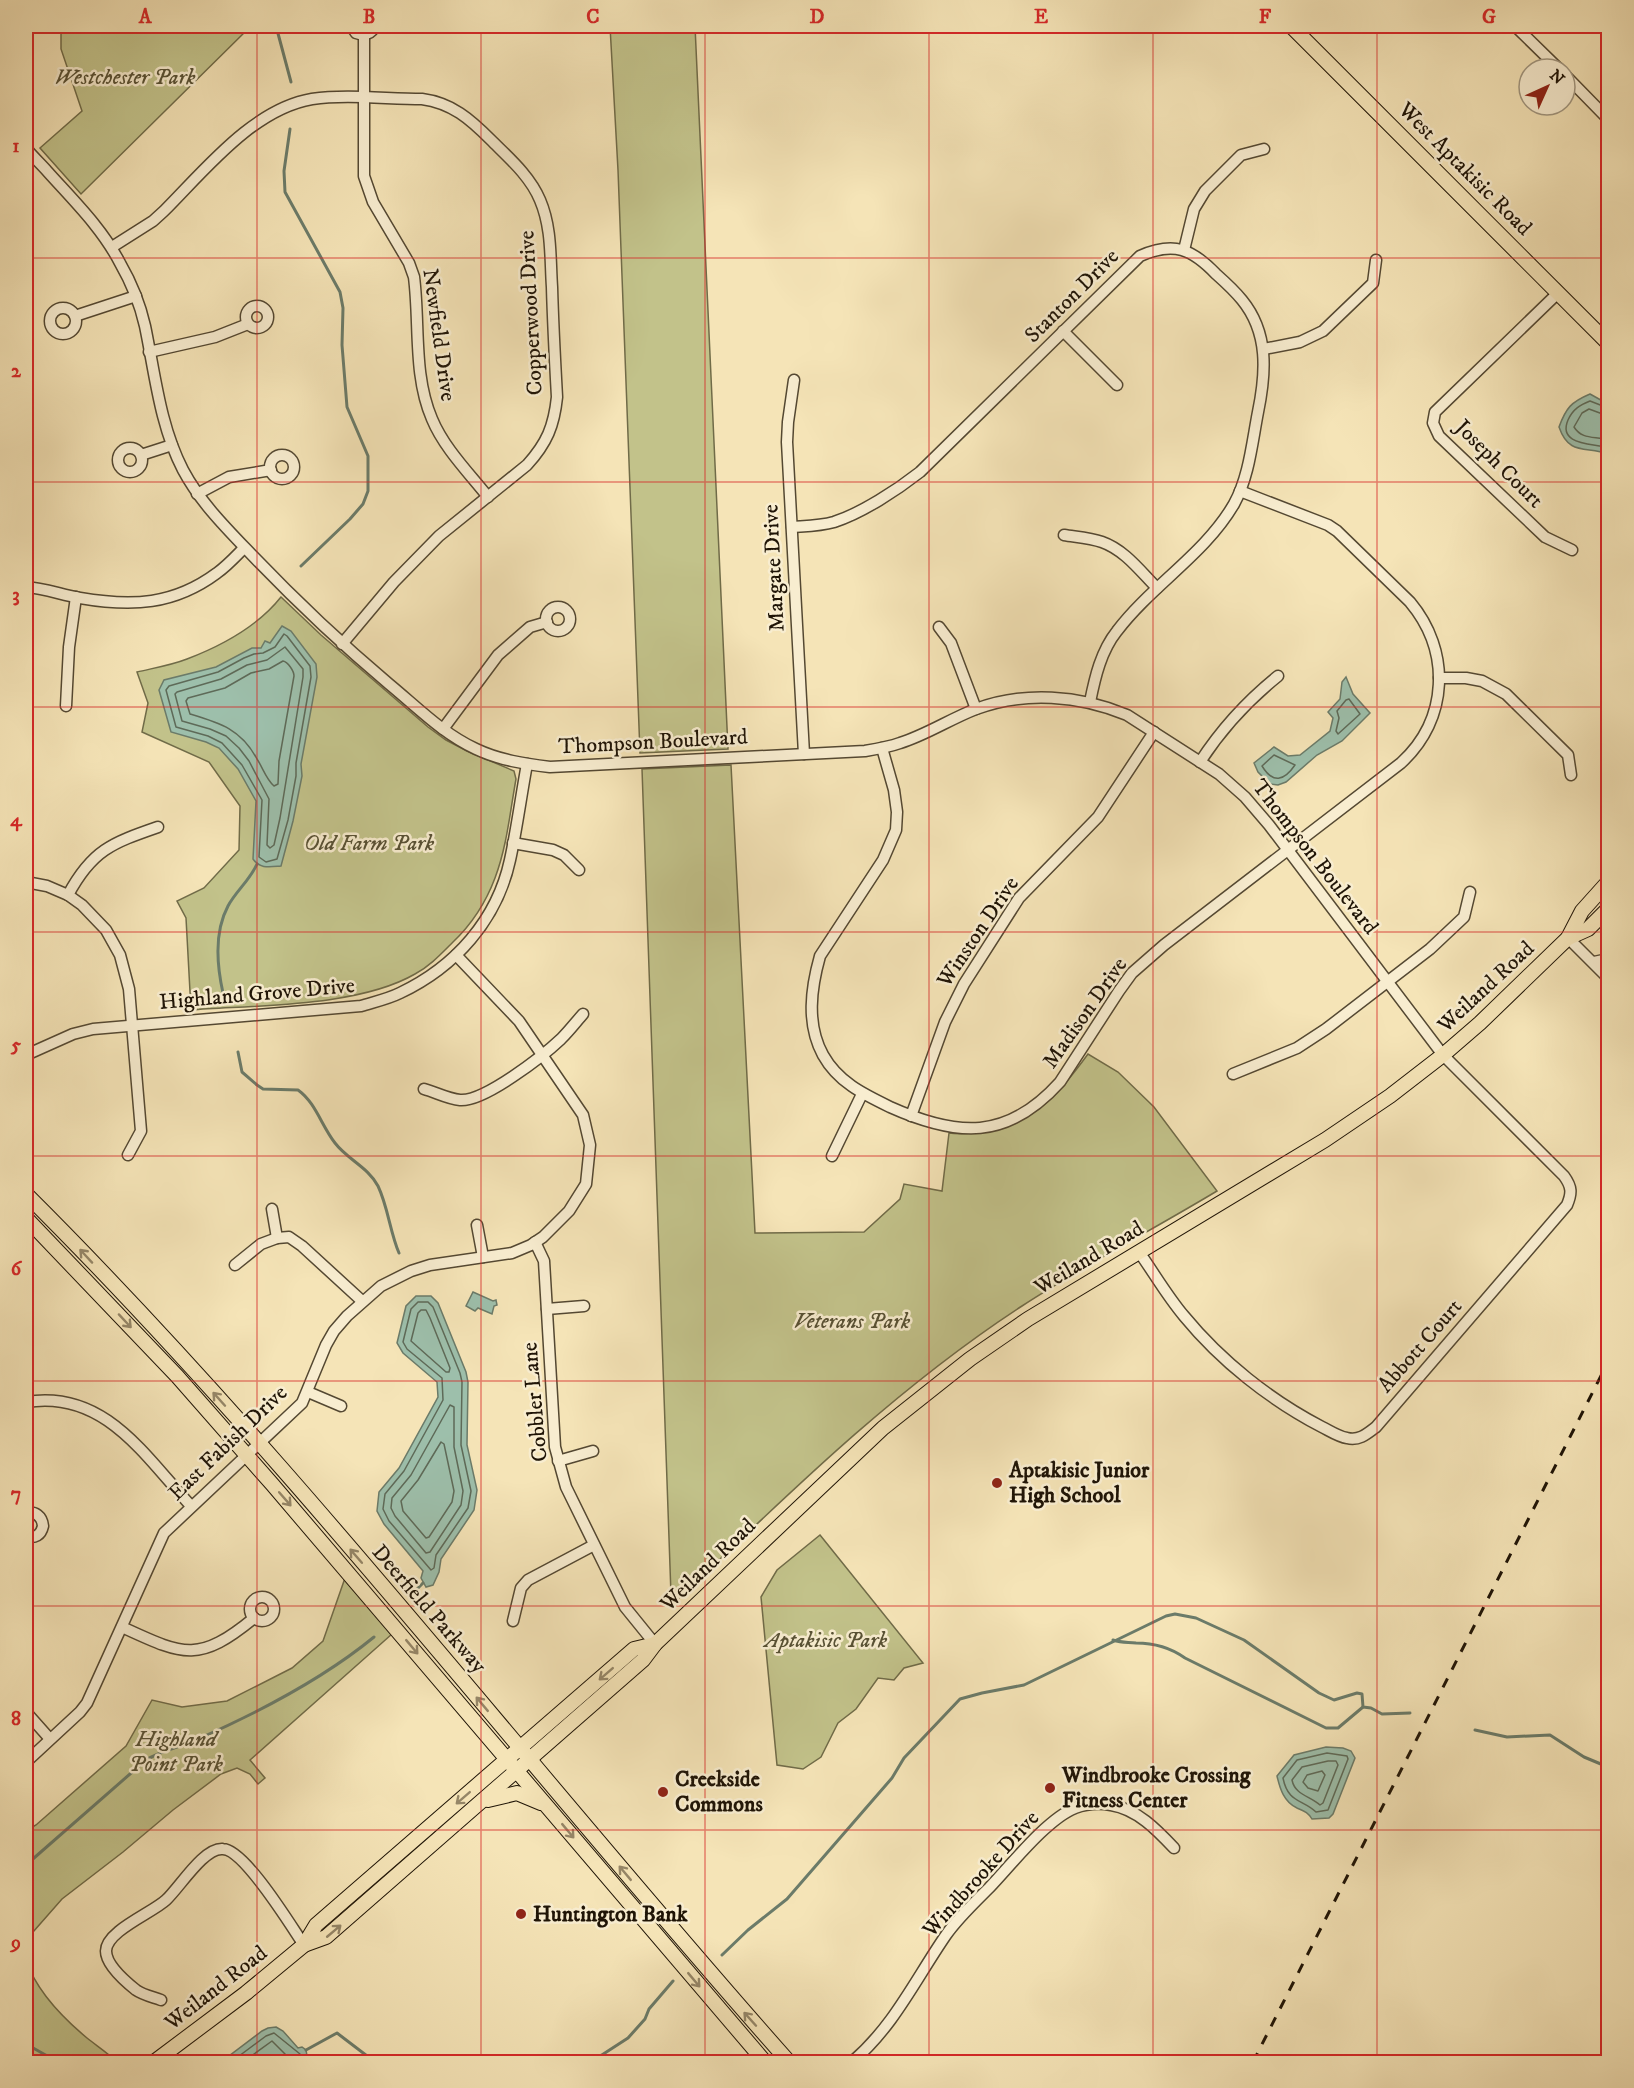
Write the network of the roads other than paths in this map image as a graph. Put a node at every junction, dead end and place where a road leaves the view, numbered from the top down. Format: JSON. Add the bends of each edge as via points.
{"nodes":[{"id":1,"x":351,"y":26,"type":"edge"},
{"id":2,"x":375,"y":26,"type":"edge"},
{"id":3,"x":1292,"y":26,"type":"edge"},
{"id":4,"x":1515,"y":26,"type":"edge"},
{"id":5,"x":364,"y":35,"type":"junction"},
{"id":6,"x":1547,"y":57,"type":"edge"},
{"id":7,"x":1577,"y":87,"type":"edge"},
{"id":8,"x":364,"y":98,"type":"junction"},
{"id":9,"x":1608,"y":119,"type":"edge"},
{"id":10,"x":1264,"y":149,"type":"dead end"},
{"id":11,"x":26,"y":151,"type":"edge"},
{"id":12,"x":112,"y":247,"type":"junction"},
{"id":13,"x":1184,"y":250,"type":"junction"},
{"id":14,"x":1376,"y":260,"type":"dead end"},
{"id":15,"x":1558,"y":293,"type":"junction"},
{"id":16,"x":136,"y":296,"type":"junction"},
{"id":17,"x":75,"y":316,"type":"dead end"},
{"id":18,"x":248,"y":324,"type":"dead end"},
{"id":19,"x":1063,"y":331,"type":"junction"},
{"id":20,"x":1608,"y":343,"type":"edge"},
{"id":21,"x":1264,"y":349,"type":"junction"},
{"id":22,"x":149,"y":352,"type":"junction"},
{"id":23,"x":794,"y":380,"type":"dead end"},
{"id":24,"x":1117,"y":385,"type":"dead end"},
{"id":25,"x":172,"y":445,"type":"junction"},
{"id":26,"x":141,"y":454,"type":"dead end"},
{"id":27,"x":271,"y":470,"type":"dead end"},
{"id":28,"x":1240,"y":491,"type":"junction"},
{"id":29,"x":197,"y":494,"type":"junction"},
{"id":30,"x":488,"y":497,"type":"junction"},
{"id":31,"x":792,"y":527,"type":"junction"},
{"id":32,"x":1064,"y":535,"type":"dead end"},
{"id":33,"x":244,"y":548,"type":"junction"},
{"id":34,"x":1572,"y":550,"type":"dead end"},
{"id":35,"x":26,"y":587,"type":"edge"},
{"id":36,"x":1157,"y":588,"type":"junction"},
{"id":37,"x":76,"y":597,"type":"junction"},
{"id":38,"x":547,"y":622,"type":"dead end"},
{"id":39,"x":939,"y":627,"type":"dead end"},
{"id":40,"x":342,"y":644,"type":"junction"},
{"id":41,"x":1278,"y":676,"type":"dead end"},
{"id":42,"x":1439,"y":678,"type":"junction"},
{"id":43,"x":1090,"y":702,"type":"junction"},
{"id":44,"x":66,"y":706,"type":"dead end"},
{"id":45,"x":976,"y":709,"type":"junction"},
{"id":46,"x":443,"y":729,"type":"junction"},
{"id":47,"x":1154,"y":732,"type":"junction"},
{"id":48,"x":882,"y":748,"type":"junction"},
{"id":49,"x":804,"y":754,"type":"junction"},
{"id":50,"x":1200,"y":762,"type":"junction"},
{"id":51,"x":526,"y":764,"type":"junction"},
{"id":52,"x":1571,"y":775,"type":"dead end"},
{"id":53,"x":158,"y":827,"type":"dead end"},
{"id":54,"x":513,"y":843,"type":"junction"},
{"id":55,"x":1288,"y":850,"type":"junction"},
{"id":56,"x":579,"y":870,"type":"dead end"},
{"id":57,"x":26,"y":882,"type":"edge"},
{"id":58,"x":1608,"y":882,"type":"edge"},
{"id":59,"x":1470,"y":892,"type":"dead end"},
{"id":60,"x":68,"y":895,"type":"junction"},
{"id":61,"x":1608,"y":909,"type":"edge"},
{"id":62,"x":1568,"y":938,"type":"junction"},
{"id":63,"x":456,"y":956,"type":"junction"},
{"id":64,"x":1608,"y":959,"type":"edge"},
{"id":65,"x":1594,"y":962,"type":"junction"},
{"id":66,"x":1608,"y":978,"type":"edge"},
{"id":67,"x":1388,"y":981,"type":"junction"},
{"id":68,"x":583,"y":1014,"type":"dead end"},
{"id":69,"x":131,"y":1024,"type":"junction"},
{"id":70,"x":541,"y":1054,"type":"junction"},
{"id":71,"x":1443,"y":1054,"type":"junction"},
{"id":72,"x":26,"y":1055,"type":"edge"},
{"id":73,"x":1233,"y":1074,"type":"dead end"},
{"id":74,"x":424,"y":1089,"type":"dead end"},
{"id":75,"x":862,"y":1094,"type":"junction"},
{"id":76,"x":911,"y":1116,"type":"junction"},
{"id":77,"x":128,"y":1155,"type":"dead end"},
{"id":78,"x":832,"y":1156,"type":"dead end"},
{"id":79,"x":26,"y":1194,"type":"edge"},
{"id":80,"x":272,"y":1209,"type":"dead end"},
{"id":81,"x":26,"y":1218,"type":"edge"},
{"id":82,"x":477,"y":1225,"type":"dead end"},
{"id":83,"x":277,"y":1238,"type":"junction"},
{"id":84,"x":535,"y":1242,"type":"junction"},
{"id":85,"x":1140,"y":1252,"type":"junction"},
{"id":86,"x":483,"y":1257,"type":"junction"},
{"id":87,"x":235,"y":1266,"type":"dead end"},
{"id":88,"x":362,"y":1301,"type":"junction"},
{"id":89,"x":584,"y":1306,"type":"dead end"},
{"id":90,"x":547,"y":1309,"type":"junction"},
{"id":91,"x":308,"y":1392,"type":"junction"},
{"id":92,"x":26,"y":1402,"type":"edge"},
{"id":93,"x":341,"y":1406,"type":"dead end"},
{"id":94,"x":258,"y":1443,"type":"junction"},
{"id":95,"x":593,"y":1450,"type":"dead end"},
{"id":96,"x":247,"y":1455,"type":"junction"},
{"id":97,"x":558,"y":1461,"type":"junction"},
{"id":98,"x":191,"y":1506,"type":"junction"},
{"id":99,"x":26,"y":1514,"type":"edge"},
{"id":100,"x":26,"y":1536,"type":"edge"},
{"id":101,"x":594,"y":1545,"type":"junction"},
{"id":102,"x":254,"y":1618,"type":"dead end"},
{"id":103,"x":513,"y":1621,"type":"dead end"},
{"id":104,"x":122,"y":1627,"type":"junction"},
{"id":105,"x":655,"y":1644,"type":"junction"},
{"id":106,"x":26,"y":1712,"type":"edge"},
{"id":107,"x":50,"y":1739,"type":"junction"},
{"id":108,"x":519,"y":1749,"type":"junction"},
{"id":109,"x":507,"y":1759,"type":"junction"},
{"id":110,"x":529,"y":1761,"type":"junction"},
{"id":111,"x":26,"y":1762,"type":"edge"},
{"id":112,"x":517,"y":1770,"type":"junction"},
{"id":113,"x":480,"y":1803,"type":"junction"},
{"id":114,"x":548,"y":1807,"type":"junction"},
{"id":115,"x":1174,"y":1848,"type":"dead end"},
{"id":116,"x":304,"y":1946,"type":"junction"},
{"id":117,"x":161,"y":2000,"type":"dead end"},
{"id":118,"x":157,"y":2062,"type":"edge"},
{"id":119,"x":765,"y":2062,"type":"edge"},
{"id":120,"x":789,"y":2062,"type":"edge"},
{"id":121,"x":852,"y":2062,"type":"edge"}],
"edges":[{"from":1,"to":5,"type":"street"},
{"from":2,"to":5,"type":"street"},
{"from":3,"to":15,"type":"main road","name":"West Aptakisic Road"},
{"from":4,"to":6,"type":"street"},
{"from":5,"to":8,"type":"street","name":"Newfield Drive"},
{"from":7,"to":9,"type":"street"},
{"from":8,"to":12,"type":"street","name":"Copperwood Drive","via":[[312,99],[268,114],[245,131],[153,221]]},
{"from":8,"to":30,"type":"street","name":"Newfield Drive","via":[[364,176],[373,202],[414,277],[425,397],[439,434]]},
{"from":8,"to":30,"type":"street","name":"Copperwood Drive","via":[[422,99],[452,107],[470,119],[517,165],[541,201],[549,238],[555,418],[536,455]]},
{"from":10,"to":13,"type":"street","via":[[1241,155],[1205,191],[1194,209]]},
{"from":11,"to":12,"type":"street","name":"Thompson Boulevard"},
{"from":12,"to":16,"type":"street","name":"Thompson Boulevard"},
{"from":13,"to":19,"type":"street","name":"Stanton Drive","via":[[1162,248],[1140,256]]},
{"from":13,"to":21,"type":"street","via":[[1205,262],[1243,301]]},
{"from":14,"to":21,"type":"street","via":[[1373,283],[1323,331],[1300,342]]},
{"from":15,"to":20,"type":"main road","name":"West Aptakisic Road"},
{"from":15,"to":34,"type":"street","name":"Joseph Court","via":[[1435,412],[1433,423],[1439,436],[1545,537]]},
{"from":16,"to":17,"type":"street"},
{"from":16,"to":22,"type":"street","name":"Thompson Boulevard"},
{"from":18,"to":22,"type":"street","via":[[215,337]]},
{"from":19,"to":24,"type":"street"},
{"from":19,"to":31,"type":"street","name":"Stanton Drive","via":[[900,488],[833,522]]},
{"from":21,"to":28,"type":"street","via":[[1265,380]]},
{"from":22,"to":25,"type":"street","name":"Thompson Boulevard"},
{"from":23,"to":31,"type":"street","name":"Margate Drive","via":[[788,422]]},
{"from":25,"to":26,"type":"street"},
{"from":25,"to":29,"type":"street","name":"Thompson Boulevard"},
{"from":27,"to":29,"type":"street","via":[[229,477]]},
{"from":28,"to":36,"type":"street","via":[[1212,535]]},
{"from":28,"to":42,"type":"street","name":"Madison Drive","via":[[1337,531],[1420,614],[1437,652]]},
{"from":29,"to":33,"type":"street","name":"Thompson Boulevard"},
{"from":30,"to":40,"type":"street","name":"Copperwood Drive","via":[[413,561]]},
{"from":31,"to":49,"type":"street","name":"Margate Drive"},
{"from":32,"to":36,"type":"street","via":[[1112,546]]},
{"from":33,"to":37,"type":"street","via":[[218,573],[171,597],[131,604]]},
{"from":33,"to":40,"type":"street","name":"Thompson Boulevard"},
{"from":35,"to":37,"type":"street"},
{"from":36,"to":43,"type":"street","via":[[1109,644],[1095,676]]},
{"from":37,"to":44,"type":"street"},
{"from":38,"to":46,"type":"street","via":[[530,627],[498,655]]},
{"from":39,"to":45,"type":"street","via":[[951,643]]},
{"from":40,"to":46,"type":"street","name":"Thompson Boulevard"},
{"from":41,"to":50,"type":"street","via":[[1236,713]]},
{"from":42,"to":52,"type":"street","via":[[1482,681],[1506,694],[1568,755]]},
{"from":42,"to":55,"type":"street","name":"Madison Drive","via":[[1436,707],[1411,753]]},
{"from":43,"to":45,"type":"street","name":"Thompson Boulevard","via":[[1032,697]]},
{"from":43,"to":47,"type":"street","name":"Thompson Boulevard","via":[[1127,715]]},
{"from":45,"to":48,"type":"street","name":"Thompson Boulevard"},
{"from":46,"to":51,"type":"street","name":"Thompson Boulevard","via":[[476,749]]},
{"from":47,"to":50,"type":"street","name":"Thompson Boulevard"},
{"from":47,"to":76,"type":"street","name":"Winston Drive","via":[[1098,818],[1019,898],[964,984],[945,1022]]},
{"from":48,"to":49,"type":"street","name":"Thompson Boulevard"},
{"from":48,"to":75,"type":"street","name":"Madison Drive","via":[[894,790],[896,830],[884,860],[820,956],[812,1002],[817,1041],[823,1054],[840,1077]]},
{"from":49,"to":51,"type":"street","name":"Thompson Boulevard","via":[[550,767]]},
{"from":50,"to":55,"type":"street","name":"Thompson Boulevard","via":[[1234,786]]},
{"from":51,"to":54,"type":"street","name":"Highland Grove Drive"},
{"from":53,"to":60,"type":"street","via":[[101,851],[78,876]]},
{"from":54,"to":56,"type":"street","via":[[553,850]]},
{"from":54,"to":63,"type":"street","name":"Highland Grove Drive","via":[[495,904],[476,935]]},
{"from":55,"to":67,"type":"street","name":"Thompson Boulevard"},
{"from":55,"to":76,"type":"street","name":"Madison Drive","via":[[1132,974],[1060,1082],[1029,1111],[1006,1122],[968,1128],[928,1123]]},
{"from":57,"to":60,"type":"street"},
{"from":58,"to":62,"type":"main road","via":[[1582,911]]},
{"from":59,"to":67,"type":"street","via":[[1464,917]]},
{"from":60,"to":69,"type":"street","via":[[96,917],[120,955],[129,989]]},
{"from":61,"to":62,"type":"main road","via":[[1588,929]]},
{"from":62,"to":65,"type":"street"},
{"from":62,"to":71,"type":"main road","name":"Weiland Road"},
{"from":63,"to":69,"type":"street","name":"Highland Grove Drive","via":[[426,980],[361,1006]]},
{"from":63,"to":70,"type":"street","name":"East Fabish Drive","via":[[519,1021]]},
{"from":64,"to":65,"type":"street"},
{"from":65,"to":66,"type":"street"},
{"from":67,"to":71,"type":"street","name":"Thompson Boulevard"},
{"from":67,"to":73,"type":"street","via":[[1298,1048]]},
{"from":68,"to":70,"type":"street"},
{"from":69,"to":72,"type":"street","name":"Highland Grove Drive","via":[[73,1034]]},
{"from":69,"to":77,"type":"street","via":[[141,1131]]},
{"from":70,"to":74,"type":"street","via":[[505,1082],[472,1098],[460,1100]]},
{"from":70,"to":84,"type":"street","name":"East Fabish Drive","via":[[583,1115],[590,1159],[586,1184],[579,1196],[554,1227]]},
{"from":71,"to":85,"type":"main road","name":"Weiland Road","via":[[1325,1140]]},
{"from":71,"to":85,"type":"street","name":"Abbott Court","via":[[1564,1176],[1572,1193],[1567,1205],[1366,1435],[1356,1439],[1340,1436],[1287,1407],[1252,1382],[1184,1316]]},
{"from":75,"to":76,"type":"street","name":"Madison Drive"},
{"from":75,"to":78,"type":"street"},
{"from":94,"to":79,"type":"main road","name":"Deerfield Parkway","one_way":true},
{"from":80,"to":83,"type":"street"},
{"from":81,"to":96,"type":"main road","name":"Deerfield Parkway","one_way":true},
{"from":82,"to":86,"type":"street"},
{"from":83,"to":87,"type":"street","via":[[261,1244]]},
{"from":83,"to":88,"type":"street","via":[[289,1237],[302,1246]]},
{"from":84,"to":86,"type":"street","name":"East Fabish Drive","via":[[512,1253]]},
{"from":84,"to":90,"type":"street","name":"Cobbler Lane","via":[[544,1261]]},
{"from":85,"to":105,"type":"main road","name":"Weiland Road","via":[[1028,1319],[924,1394],[883,1428]]},
{"from":86,"to":88,"type":"street","name":"East Fabish Drive","via":[[411,1271]]},
{"from":88,"to":91,"type":"street","name":"East Fabish Drive","via":[[334,1330]]},
{"from":89,"to":90,"type":"street"},
{"from":90,"to":97,"type":"street","name":"Cobbler Lane"},
{"from":91,"to":93,"type":"street"},
{"from":91,"to":94,"type":"street","name":"East Fabish Drive","via":[[293,1414]]},
{"from":92,"to":98,"type":"street","via":[[65,1402],[105,1418],[121,1430]]},
{"from":94,"to":96,"type":"street","name":"East Fabish Drive"},
{"from":108,"to":94,"type":"main road","name":"Deerfield Parkway","one_way":true},
{"from":95,"to":97,"type":"street"},
{"from":96,"to":98,"type":"street","name":"East Fabish Drive"},
{"from":96,"to":109,"type":"main road","name":"Deerfield Parkway","one_way":true},
{"from":97,"to":101,"type":"street","name":"Cobbler Lane"},
{"from":98,"to":104,"type":"street","name":"East Fabish Drive","via":[[164,1533]]},
{"from":99,"to":100,"type":"street","via":[[36,1514],[43,1526],[39,1534]]},
{"from":101,"to":103,"type":"street","via":[[528,1580],[521,1588]]},
{"from":101,"to":105,"type":"street","name":"Cobbler Lane","via":[[625,1607]]},
{"from":102,"to":104,"type":"street","via":[[230,1638],[212,1647],[189,1651],[161,1645]]},
{"from":104,"to":107,"type":"street","name":"East Fabish Drive","via":[[87,1703]]},
{"from":105,"to":108,"type":"main road","name":"Weiland Road","one_way":true,"via":[[634,1649]]},
{"from":105,"to":110,"type":"main road","name":"Weiland Road","via":[[643,1660]]},
{"from":106,"to":107,"type":"street"},
{"from":107,"to":111,"type":"street","name":"East Fabish Drive"},
{"from":108,"to":109,"type":"main road","name":"Weiland Road"},
{"from":108,"to":110,"type":"main road","name":"Deerfield Parkway"},
{"from":109,"to":112,"type":"main road","name":"Deerfield Parkway"},
{"from":109,"to":116,"type":"main road","name":"Weiland Road","one_way":true,"via":[[316,1925]]},
{"from":110,"to":112,"type":"main road","name":"Weiland Road"},
{"from":120,"to":110,"type":"main road","name":"Deerfield Parkway","one_way":true},
{"from":112,"to":113,"type":"main road","name":"Weiland Road"},
{"from":112,"to":114,"type":"main road","name":"Deerfield Parkway"},
{"from":113,"to":114,"type":"main road","via":[[517,1793]]},
{"from":116,"to":113,"type":"main road","name":"Weiland Road","one_way":true,"via":[[326,1937]]},
{"from":114,"to":119,"type":"main road","name":"Deerfield Parkway","one_way":true},
{"from":115,"to":121,"type":"street","name":"Windbrooke Drive","via":[[1138,1816],[1111,1804],[1076,1808],[1058,1818],[947,1933],[885,2030]]},
{"from":116,"to":117,"type":"street","via":[[267,1891],[238,1857],[224,1848],[216,1850],[166,1900],[119,1931],[106,1946],[109,1963],[137,1991]]},
{"from":116,"to":118,"type":"main road","name":"Weiland Road"}]}
